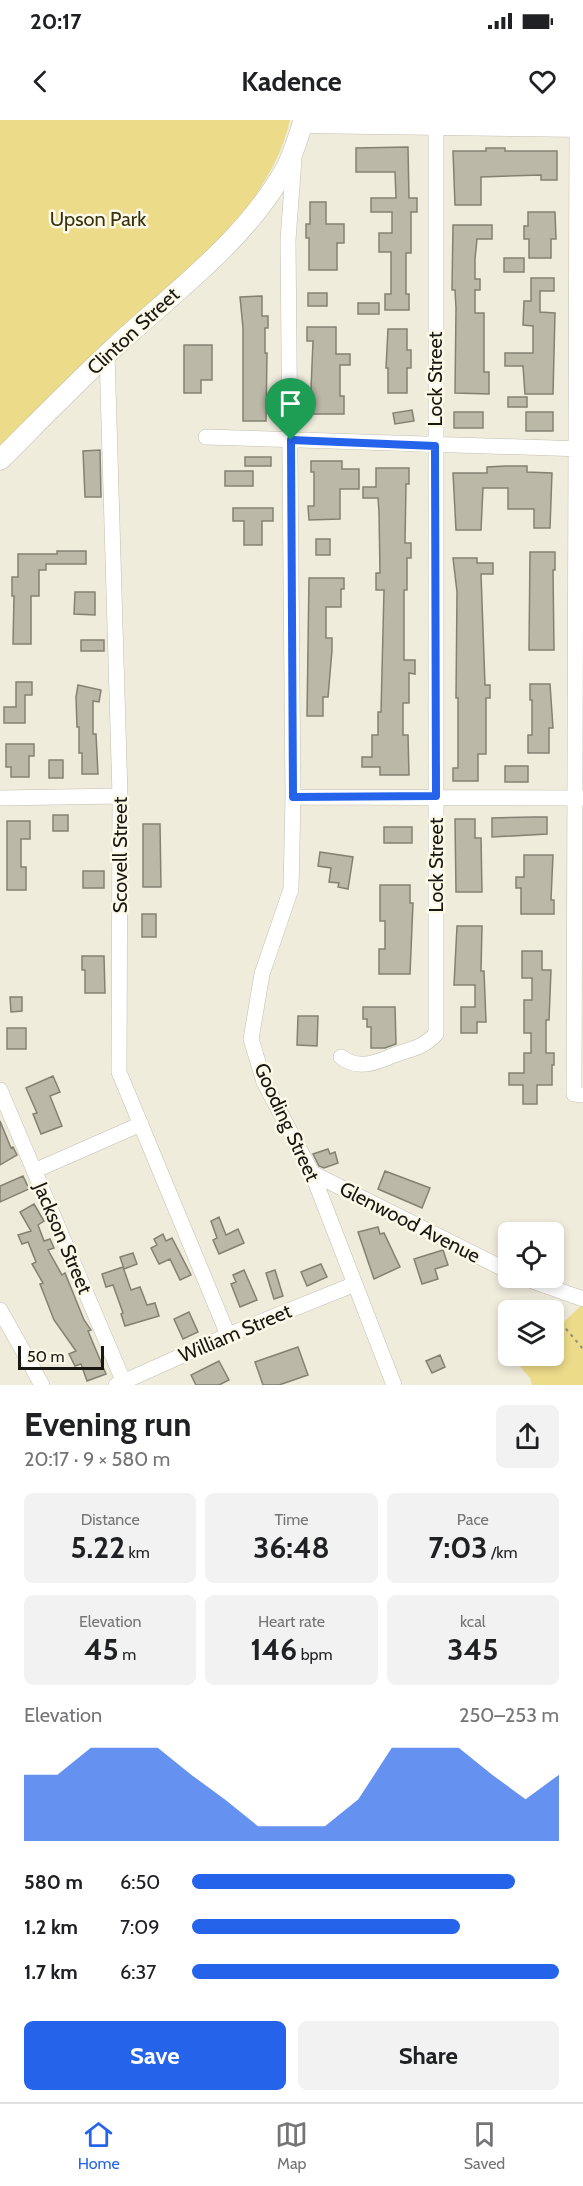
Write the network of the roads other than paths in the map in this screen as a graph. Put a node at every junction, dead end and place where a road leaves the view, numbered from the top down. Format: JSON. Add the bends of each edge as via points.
{"nodes":[{"id":1,"x":303,"y":122,"type":"edge"},
{"id":2,"x":436,"y":123,"type":"edge"},
{"id":3,"x":580,"y":127,"type":"edge"},
{"id":4,"x":295,"y":147,"type":"junction"},
{"id":5,"x":265,"y":201,"type":"junction"},
{"id":6,"x":288,"y":240,"type":"junction"},
{"id":7,"x":107,"y":354,"type":"junction"},
{"id":8,"x":206,"y":437,"type":"dead end"},
{"id":9,"x":291,"y":440,"type":"junction"},
{"id":10,"x":435,"y":446,"type":"junction"},
{"id":11,"x":579,"y":449,"type":"edge"},
{"id":12,"x":0,"y":460,"type":"edge"},
{"id":13,"x":120,"y":796,"type":"junction"},
{"id":14,"x":436,"y":796,"type":"junction"},
{"id":15,"x":293,"y":797,"type":"junction"},
{"id":16,"x":0,"y":798,"type":"edge"},
{"id":17,"x":578,"y":798,"type":"edge"},
{"id":18,"x":341,"y":1057,"type":"dead end"},
{"id":19,"x":0,"y":1090,"type":"edge"},
{"id":20,"x":579,"y":1095,"type":"edge"},
{"id":21,"x":141,"y":1124,"type":"junction"},
{"id":22,"x":34,"y":1171,"type":"junction"},
{"id":23,"x":312,"y":1173,"type":"junction"},
{"id":24,"x":498,"y":1266,"type":"edge"},
{"id":25,"x":355,"y":1284,"type":"junction"},
{"id":26,"x":552,"y":1288,"type":"edge"},
{"id":27,"x":583,"y":1299,"type":"edge"},
{"id":28,"x":0,"y":1310,"type":"edge"},
{"id":29,"x":228,"y":1335,"type":"junction"},
{"id":30,"x":122,"y":1384,"type":"edge"},
{"id":31,"x":42,"y":1385,"type":"edge"},
{"id":32,"x":394,"y":1385,"type":"edge"}],
"edges":[{"from":1,"to":2,"type":"main road"},
{"from":1,"to":4,"type":"main road","name":"Gooding Street"},
{"from":2,"to":3,"type":"main road"},
{"from":2,"to":10,"type":"street","name":"Lock Street"},
{"from":3,"to":11,"type":"street"},
{"from":4,"to":5,"type":"main road","name":"Gooding Street"},
{"from":4,"to":6,"type":"street","name":"Gooding Street"},
{"from":5,"to":6,"type":"street","name":"Gooding Street","via":[[280,205]]},
{"from":5,"to":7,"type":"main road","name":"Clinton Street","via":[[226,244]]},
{"from":6,"to":9,"type":"street","name":"Gooding Street"},
{"from":7,"to":12,"type":"main road","name":"Clinton Street"},
{"from":7,"to":13,"type":"street","name":"Scovell Street"},
{"from":8,"to":9,"type":"street"},
{"from":9,"to":10,"type":"street"},
{"from":9,"to":15,"type":"street","name":"Gooding Street"},
{"from":10,"to":11,"type":"street"},
{"from":10,"to":14,"type":"street","name":"Lock Street"},
{"from":11,"to":17,"type":"street"},
{"from":13,"to":16,"type":"street"},
{"from":13,"to":21,"type":"street","name":"Scovell Street","via":[[119,1072]]},
{"from":14,"to":15,"type":"street"},
{"from":14,"to":17,"type":"street"},
{"from":14,"to":18,"type":"street","name":"Lock Street","via":[[436,1034],[425,1045],[369,1064],[349,1063]]},
{"from":15,"to":23,"type":"street","name":"Gooding Street","via":[[291,889],[262,974],[251,1040],[264,1082]]},
{"from":17,"to":20,"type":"street"},
{"from":19,"to":22,"type":"street","name":"Jackson Street"},
{"from":21,"to":22,"type":"street"},
{"from":21,"to":29,"type":"street","name":"Scovell Street"},
{"from":22,"to":30,"type":"street","name":"Jackson Street"},
{"from":23,"to":24,"type":"street","name":"Glenwood Avenue"},
{"from":23,"to":25,"type":"street","name":"Gooding Street"},
{"from":25,"to":29,"type":"street","name":"William Street"},
{"from":25,"to":32,"type":"street","name":"Gooding Street"},
{"from":26,"to":27,"type":"street"},
{"from":28,"to":31,"type":"street"},
{"from":29,"to":30,"type":"street","name":"William Street"}]}
